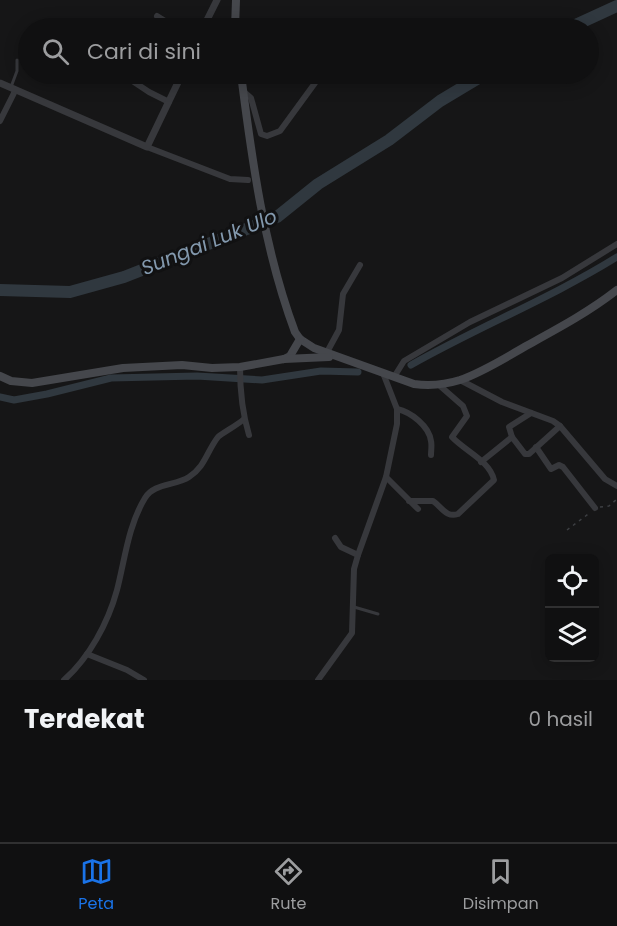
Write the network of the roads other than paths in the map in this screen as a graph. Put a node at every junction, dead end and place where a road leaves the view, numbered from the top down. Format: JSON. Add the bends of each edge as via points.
{"nodes":[{"id":1,"x":217,"y":0,"type":"edge"},
{"id":2,"x":236,"y":0,"type":"edge"},
{"id":3,"x":157,"y":16,"type":"dead end"},
{"id":4,"x":160,"y":18,"type":"edge"},
{"id":5,"x":208,"y":18,"type":"edge"},
{"id":6,"x":235,"y":18,"type":"edge"},
{"id":7,"x":17,"y":60,"type":"dead end"},
{"id":8,"x":0,"y":83,"type":"edge"},
{"id":9,"x":137,"y":84,"type":"edge"},
{"id":10,"x":177,"y":84,"type":"edge"},
{"id":11,"x":242,"y":84,"type":"edge"},
{"id":12,"x":314,"y":84,"type":"edge"},
{"id":13,"x":13,"y":90,"type":"junction"},
{"id":14,"x":243,"y":91,"type":"junction"},
{"id":15,"x":169,"y":102,"type":"junction"},
{"id":16,"x":0,"y":121,"type":"edge"},
{"id":17,"x":147,"y":147,"type":"junction"},
{"id":18,"x":248,"y":180,"type":"dead end"},
{"id":19,"x":617,"y":244,"type":"edge"},
{"id":20,"x":360,"y":265,"type":"dead end"},
{"id":21,"x":617,"y":290,"type":"edge"},
{"id":22,"x":300,"y":339,"type":"junction"},
{"id":23,"x":326,"y":354,"type":"junction"},
{"id":24,"x":337,"y":356,"type":"junction"},
{"id":25,"x":284,"y":359,"type":"junction"},
{"id":26,"x":240,"y":367,"type":"junction"},
{"id":27,"x":383,"y":373,"type":"junction"},
{"id":28,"x":0,"y":376,"type":"edge"},
{"id":29,"x":394,"y":377,"type":"junction"},
{"id":30,"x":460,"y":380,"type":"junction"},
{"id":31,"x":439,"y":385,"type":"junction"},
{"id":32,"x":397,"y":409,"type":"junction"},
{"id":33,"x":531,"y":413,"type":"junction"},
{"id":34,"x":244,"y":419,"type":"junction"},
{"id":35,"x":560,"y":426,"type":"junction"},
{"id":36,"x":249,"y":435,"type":"dead end"},
{"id":37,"x":512,"y":437,"type":"junction"},
{"id":38,"x":536,"y":447,"type":"junction"},
{"id":39,"x":431,"y":455,"type":"dead end"},
{"id":40,"x":482,"y":462,"type":"junction"},
{"id":41,"x":386,"y":477,"type":"junction"},
{"id":42,"x":617,"y":486,"type":"edge"},
{"id":43,"x":410,"y":501,"type":"junction"},
{"id":44,"x":595,"y":508,"type":"dead end"},
{"id":45,"x":418,"y":509,"type":"dead end"},
{"id":46,"x":335,"y":538,"type":"dead end"},
{"id":47,"x":357,"y":555,"type":"junction"},
{"id":48,"x":354,"y":607,"type":"junction"},
{"id":49,"x":378,"y":614,"type":"dead end"},
{"id":50,"x":87,"y":654,"type":"junction"},
{"id":51,"x":64,"y":680,"type":"edge"},
{"id":52,"x":144,"y":680,"type":"edge"},
{"id":53,"x":318,"y":680,"type":"edge"}],
"edges":[{"from":1,"to":5,"type":"street"},
{"from":2,"to":6,"type":"main road"},
{"from":3,"to":4,"type":"street"},
{"from":7,"to":13,"type":"lane"},
{"from":8,"to":13,"type":"street"},
{"from":9,"to":15,"type":"street"},
{"from":10,"to":15,"type":"street"},
{"from":11,"to":14,"type":"main road"},
{"from":12,"to":14,"type":"street","via":[[280,131],[267,135],[261,134],[251,98]]},
{"from":13,"to":16,"type":"street"},
{"from":13,"to":17,"type":"street"},
{"from":14,"to":22,"type":"main road","via":[[256,186],[280,285]]},
{"from":15,"to":17,"type":"street"},
{"from":17,"to":18,"type":"street","via":[[230,179]]},
{"from":19,"to":29,"type":"street","via":[[562,278],[470,322],[404,361]]},
{"from":20,"to":23,"type":"street","via":[[343,294],[339,330]]},
{"from":21,"to":30,"type":"main road","via":[[541,338]]},
{"from":22,"to":23,"type":"main road"},
{"from":22,"to":25,"type":"main road"},
{"from":23,"to":24,"type":"main road"},
{"from":24,"to":25,"type":"main road"},
{"from":24,"to":27,"type":"main road"},
{"from":25,"to":26,"type":"main road"},
{"from":26,"to":28,"type":"main road","via":[[123,368],[32,383]]},
{"from":26,"to":34,"type":"street"},
{"from":27,"to":29,"type":"main road"},
{"from":27,"to":32,"type":"street"},
{"from":29,"to":31,"type":"main road","via":[[429,387]]},
{"from":30,"to":31,"type":"main road"},
{"from":30,"to":33,"type":"street"},
{"from":31,"to":40,"type":"street","via":[[463,406],[467,416],[452,437]]},
{"from":32,"to":39,"type":"street","via":[[411,414],[424,427],[431,441]]},
{"from":32,"to":41,"type":"street"},
{"from":33,"to":35,"type":"street"},
{"from":33,"to":37,"type":"street","via":[[509,427]]},
{"from":34,"to":36,"type":"street"},
{"from":34,"to":50,"type":"street","via":[[219,436],[194,474],[146,496],[131,529],[116,592]]},
{"from":35,"to":38,"type":"street"},
{"from":35,"to":42,"type":"street","via":[[605,479]]},
{"from":37,"to":38,"type":"street","via":[[525,454]]},
{"from":37,"to":40,"type":"street"},
{"from":38,"to":44,"type":"street","via":[[551,469],[563,467]]},
{"from":40,"to":43,"type":"street","via":[[494,480],[458,514],[450,515],[433,501]]},
{"from":41,"to":43,"type":"street"},
{"from":41,"to":47,"type":"street"},
{"from":43,"to":45,"type":"street"},
{"from":46,"to":47,"type":"street","via":[[341,547]]},
{"from":47,"to":48,"type":"street"},
{"from":48,"to":49,"type":"lane"},
{"from":48,"to":53,"type":"street","via":[[352,633]]},
{"from":50,"to":51,"type":"street"},
{"from":50,"to":52,"type":"street"}]}
